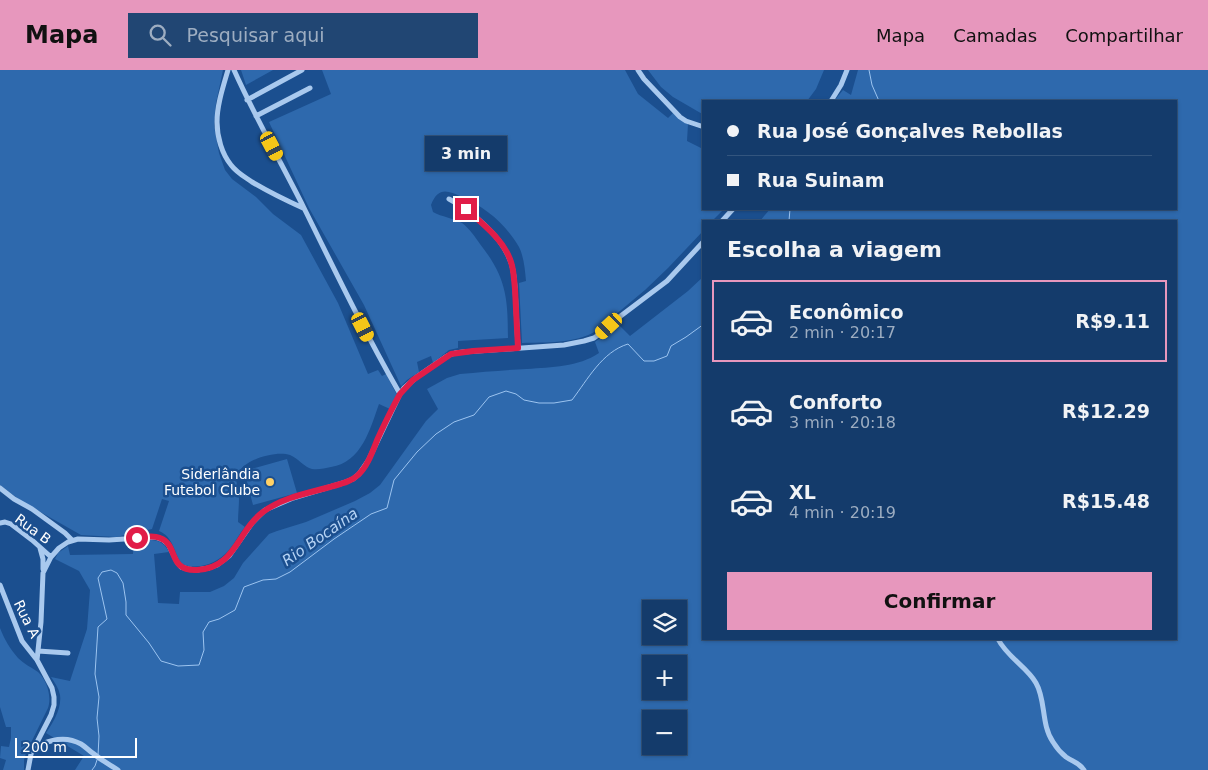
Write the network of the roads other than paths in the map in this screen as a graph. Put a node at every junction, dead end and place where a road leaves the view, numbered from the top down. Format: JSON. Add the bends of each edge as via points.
{"nodes":[{"id":1,"x":228,"y":70,"type":"edge"},
{"id":2,"x":234,"y":70,"type":"edge"},
{"id":3,"x":302,"y":70,"type":"edge"},
{"id":4,"x":638,"y":70,"type":"edge"},
{"id":5,"x":847,"y":70,"type":"edge"},
{"id":6,"x":310,"y":88,"type":"dead end"},
{"id":7,"x":247,"y":100,"type":"junction"},
{"id":8,"x":832,"y":100,"type":"edge"},
{"id":9,"x":256,"y":116,"type":"junction"},
{"id":10,"x":702,"y":127,"type":"edge"},
{"id":11,"x":449,"y":199,"type":"dead end"},
{"id":12,"x":304,"y":208,"type":"junction"},
{"id":13,"x":732,"y":210,"type":"edge"},
{"id":14,"x":723,"y":220,"type":"edge"},
{"id":15,"x":702,"y":243,"type":"edge"},
{"id":16,"x":518,"y":348,"type":"junction"},
{"id":17,"x":400,"y":394,"type":"junction"},
{"id":18,"x":0,"y":488,"type":"edge"},
{"id":19,"x":0,"y":523,"type":"edge"},
{"id":20,"x":72,"y":540,"type":"junction"},
{"id":21,"x":40,"y":547,"type":"junction"},
{"id":22,"x":51,"y":557,"type":"junction"},
{"id":23,"x":43,"y":573,"type":"junction"},
{"id":24,"x":0,"y":585,"type":"edge"},
{"id":25,"x":999,"y":640,"type":"edge"},
{"id":26,"x":39,"y":643,"type":"junction"},
{"id":27,"x":27,"y":646,"type":"junction"},
{"id":28,"x":38,"y":651,"type":"junction"},
{"id":29,"x":68,"y":653,"type":"dead end"},
{"id":30,"x":37,"y":660,"type":"junction"},
{"id":31,"x":34,"y":747,"type":"junction"},
{"id":32,"x":28,"y":770,"type":"edge"},
{"id":33,"x":118,"y":770,"type":"edge"},
{"id":34,"x":1084,"y":770,"type":"edge"}],
"edges":[{"from":1,"to":12,"type":"street","via":[[217,121],[219,139],[227,160],[243,176]]},
{"from":2,"to":7,"type":"street"},
{"from":3,"to":7,"type":"street"},
{"from":4,"to":10,"type":"street","via":[[680,117]]},
{"from":5,"to":8,"type":"street"},
{"from":6,"to":9,"type":"street"},
{"from":7,"to":9,"type":"street"},
{"from":9,"to":12,"type":"street"},
{"from":11,"to":16,"type":"street","via":[[482,223],[500,242],[511,261]]},
{"from":12,"to":17,"type":"street"},
{"from":13,"to":14,"type":"street"},
{"from":15,"to":16,"type":"street","via":[[667,281],[594,338],[564,345]]},
{"from":16,"to":17,"type":"street","via":[[451,354],[413,380]]},
{"from":17,"to":20,"type":"street","via":[[359,474],[343,483],[265,510],[229,556],[213,567],[197,570],[181,567],[168,544],[158,537]]},
{"from":18,"to":20,"type":"street"},
{"from":19,"to":21,"type":"street","name":"Rua B","via":[[11,524]]},
{"from":20,"to":22,"type":"street"},
{"from":21,"to":22,"type":"street","name":"Rua B"},
{"from":21,"to":23,"type":"street"},
{"from":22,"to":23,"type":"street"},
{"from":23,"to":26,"type":"street"},
{"from":24,"to":27,"type":"street","name":"Rua A"},
{"from":25,"to":34,"type":"street","via":[[1036,683],[1052,742]]},
{"from":26,"to":27,"type":"street"},
{"from":26,"to":28,"type":"street"},
{"from":27,"to":30,"type":"street","name":"Rua A"},
{"from":28,"to":29,"type":"street"},
{"from":28,"to":30,"type":"street"},
{"from":30,"to":31,"type":"street","name":"Rua A","via":[[55,701]]},
{"from":31,"to":32,"type":"street","name":"Rua A"},
{"from":31,"to":33,"type":"street","via":[[54,739],[80,743]]}]}
